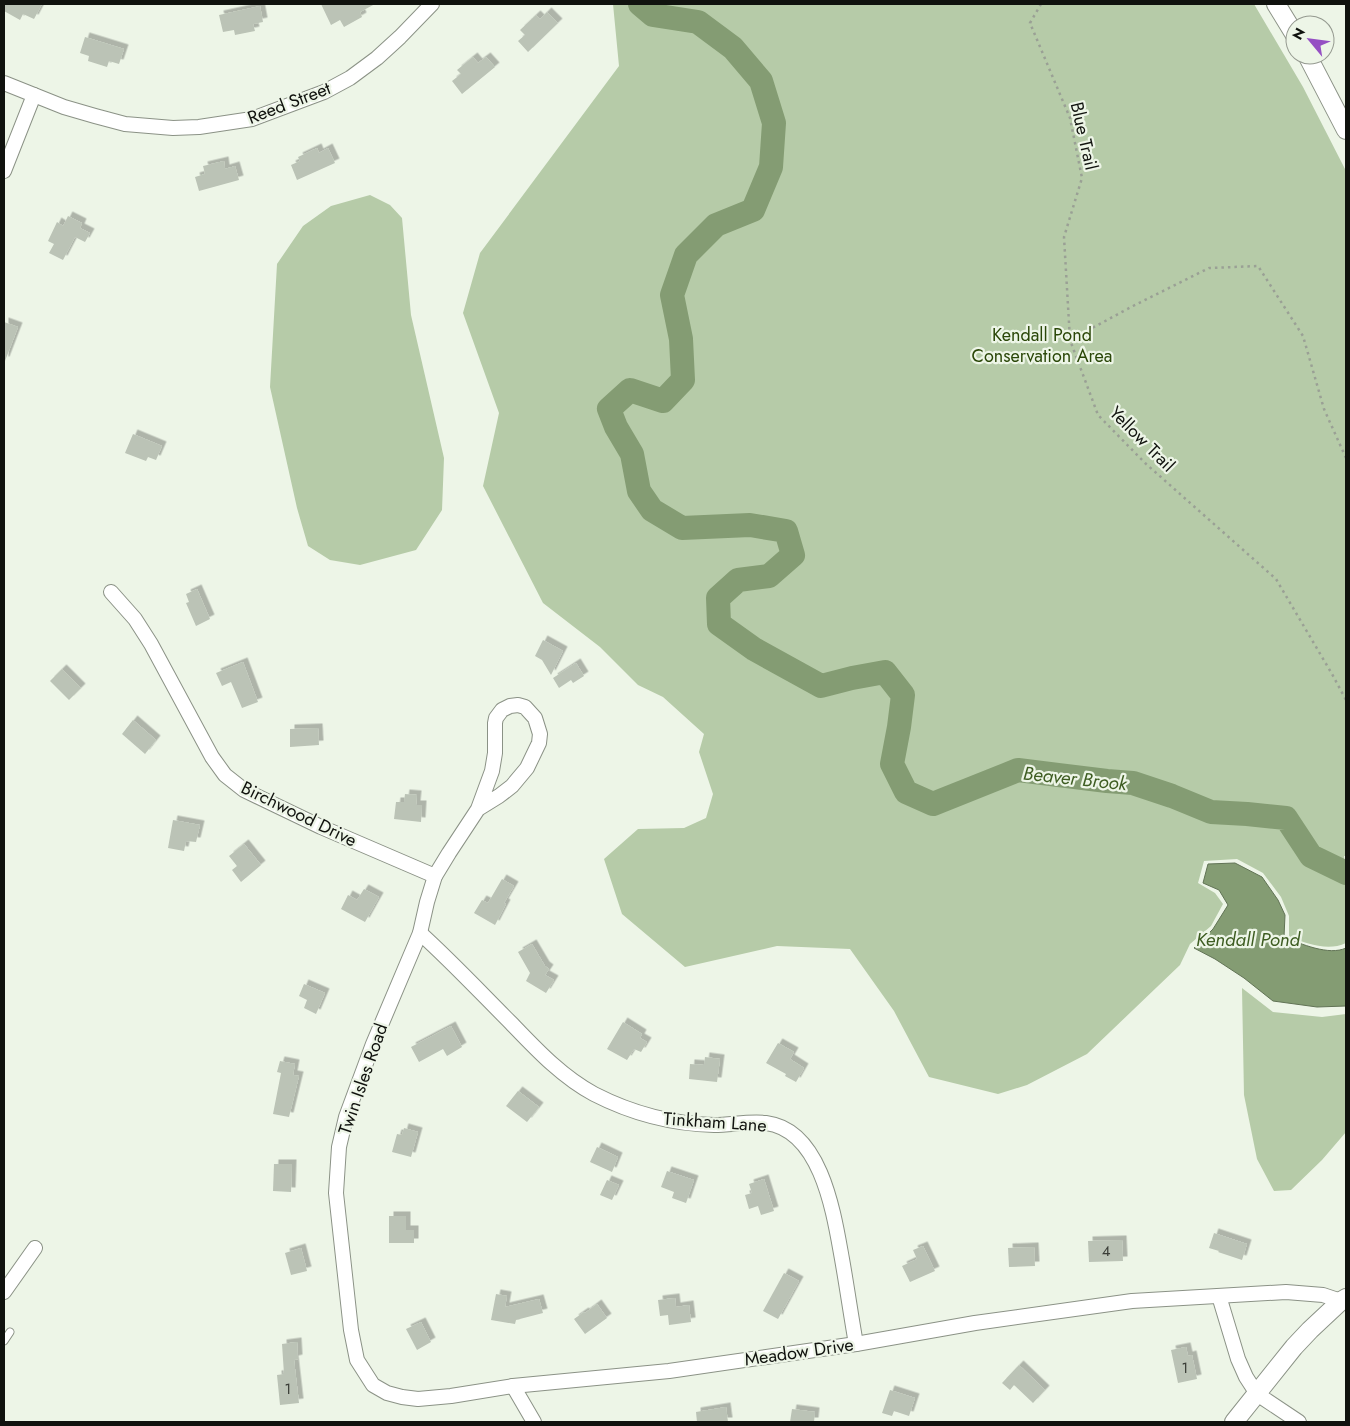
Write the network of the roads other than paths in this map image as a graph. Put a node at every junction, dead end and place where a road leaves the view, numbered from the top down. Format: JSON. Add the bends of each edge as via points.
{"nodes":[{"id":1,"x":432,"y":4,"type":"edge"},
{"id":2,"x":1276,"y":4,"type":"edge"},
{"id":3,"x":1285,"y":19,"type":"edge"},
{"id":4,"x":1312,"y":65,"type":"edge"},
{"id":5,"x":4,"y":84,"type":"edge"},
{"id":6,"x":34,"y":95,"type":"junction"},
{"id":7,"x":1344,"y":119,"type":"edge"},
{"id":8,"x":4,"y":171,"type":"edge"},
{"id":9,"x":111,"y":592,"type":"dead end"},
{"id":10,"x":478,"y":809,"type":"junction"},
{"id":11,"x":435,"y":876,"type":"junction"},
{"id":12,"x":420,"y":933,"type":"junction"},
{"id":13,"x":35,"y":1248,"type":"dead end"},
{"id":14,"x":4,"y":1292,"type":"edge"},
{"id":15,"x":1219,"y":1296,"type":"junction"},
{"id":16,"x":1344,"y":1300,"type":"edge"},
{"id":17,"x":10,"y":1332,"type":"dead end"},
{"id":18,"x":4,"y":1341,"type":"edge"},
{"id":19,"x":856,"y":1344,"type":"junction"},
{"id":20,"x":513,"y":1386,"type":"junction"},
{"id":21,"x":380,"y":1389,"type":"joint"},
{"id":22,"x":1257,"y":1394,"type":"junction"},
{"id":23,"x":534,"y":1422,"type":"edge"},
{"id":24,"x":1234,"y":1422,"type":"edge"},
{"id":25,"x":1299,"y":1422,"type":"edge"}],
"edges":[{"from":1,"to":6,"type":"street","name":"Reed Street","via":[[394,42],[350,78],[324,92],[252,119],[199,127],[125,124]]},
{"from":2,"to":3,"type":"street"},
{"from":4,"to":7,"type":"street"},
{"from":5,"to":6,"type":"street","name":"Reed Street"},
{"from":6,"to":8,"type":"street"},
{"from":9,"to":11,"type":"street","name":"Birchwood Drive","via":[[135,619],[151,644],[212,757],[226,775],[244,790]]},
{"from":10,"to":10,"type":"street","name":"Twin Isles Road","via":[[512,786],[534,755],[539,743],[538,725],[525,707],[510,706],[496,718],[492,771]]},
{"from":10,"to":11,"type":"street","name":"Twin Isles Road"},
{"from":11,"to":12,"type":"street","name":"Twin Isles Road"},
{"from":12,"to":19,"type":"street","name":"Tinkham Lane","via":[[545,1058],[595,1094],[623,1107],[684,1123],[767,1123],[788,1130],[805,1146],[826,1187],[835,1217]]},
{"from":12,"to":21,"type":"street","name":"Twin Isles Road","via":[[373,1044],[346,1117],[339,1147],[336,1193],[351,1330],[357,1360],[373,1385]]},
{"from":13,"to":14,"type":"street"},
{"from":15,"to":16,"type":"street","name":"Meadow Drive","via":[[1293,1292]]},
{"from":15,"to":19,"type":"street","name":"Meadow Drive","via":[[1140,1300],[1053,1311]]},
{"from":15,"to":22,"type":"street","via":[[1238,1359]]},
{"from":16,"to":22,"type":"street","via":[[1294,1347]]},
{"from":17,"to":18,"type":"lane"},
{"from":19,"to":20,"type":"street","name":"Meadow Drive","via":[[669,1371]]},
{"from":20,"to":21,"type":"street","name":"Meadow Drive","via":[[418,1399]]},
{"from":20,"to":23,"type":"street"},
{"from":22,"to":24,"type":"street"},
{"from":22,"to":25,"type":"street"}]}
